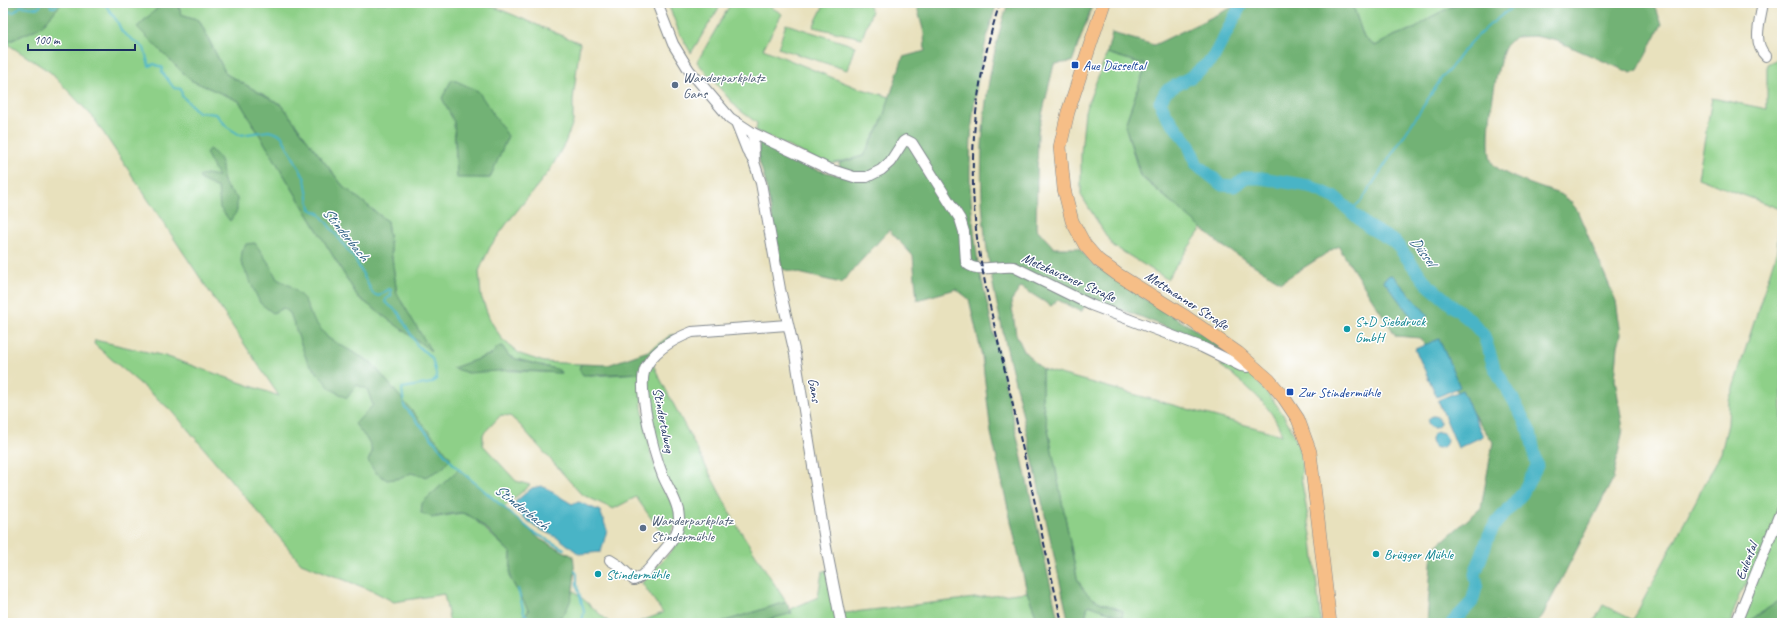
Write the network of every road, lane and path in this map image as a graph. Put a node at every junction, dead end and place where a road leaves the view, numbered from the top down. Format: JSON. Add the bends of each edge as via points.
{"nodes":[{"id":1,"x":657,"y":3,"type":"edge"},
{"id":2,"x":1104,"y":3,"type":"edge"},
{"id":3,"x":1763,"y":3,"type":"edge"},
{"id":4,"x":1766,"y":56,"type":"dead end"},
{"id":5,"x":736,"y":122,"type":"junction"},
{"id":6,"x":753,"y":133,"type":"junction"},
{"id":7,"x":754,"y":162,"type":"junction"},
{"id":8,"x":787,"y":325,"type":"junction"},
{"id":9,"x":1251,"y":364,"type":"junction"},
{"id":10,"x":1782,"y":508,"type":"edge"},
{"id":11,"x":610,"y":560,"type":"dead end"},
{"id":12,"x":842,"y":623,"type":"edge"},
{"id":13,"x":1330,"y":623,"type":"edge"},
{"id":14,"x":1736,"y":623,"type":"edge"}],
"edges":[{"from":1,"to":5,"type":"street","name":"Metzkausener Straße","via":[[673,44],[684,63]]},
{"from":2,"to":9,"type":"main road","name":"Mettmanner Straße","via":[[1068,112],[1060,148],[1064,189],[1072,221],[1085,245],[1098,260],[1186,317]]},
{"from":3,"to":4,"type":"street","via":[[1757,41]]},
{"from":5,"to":6,"type":"street","name":"Metzkausener Straße"},
{"from":5,"to":7,"type":"street","name":"Gans"},
{"from":6,"to":7,"type":"street","name":"Gans"},
{"from":6,"to":9,"type":"street","name":"Metzkausener Straße","via":[[829,170],[854,177],[867,176],[881,170],[890,162],[903,142],[909,141],[960,219],[964,232],[966,262],[972,268],[1014,267],[1091,305],[1202,347],[1241,366],[1247,367]]},
{"from":7,"to":8,"type":"street","name":"Gans","via":[[768,213]]},
{"from":8,"to":11,"type":"street","name":"Stindertalweg","via":[[692,332],[667,345],[650,361],[645,370],[643,384],[649,427],[659,467],[678,508],[679,523],[672,541],[640,577],[634,580]]},
{"from":8,"to":12,"type":"street","name":"Gans","via":[[795,354],[826,547]]},
{"from":9,"to":13,"type":"main road","name":"Mettmanner Straße","via":[[1284,398],[1306,437],[1310,452]]},
{"from":10,"to":14,"type":"street","name":"Eulental"}]}
